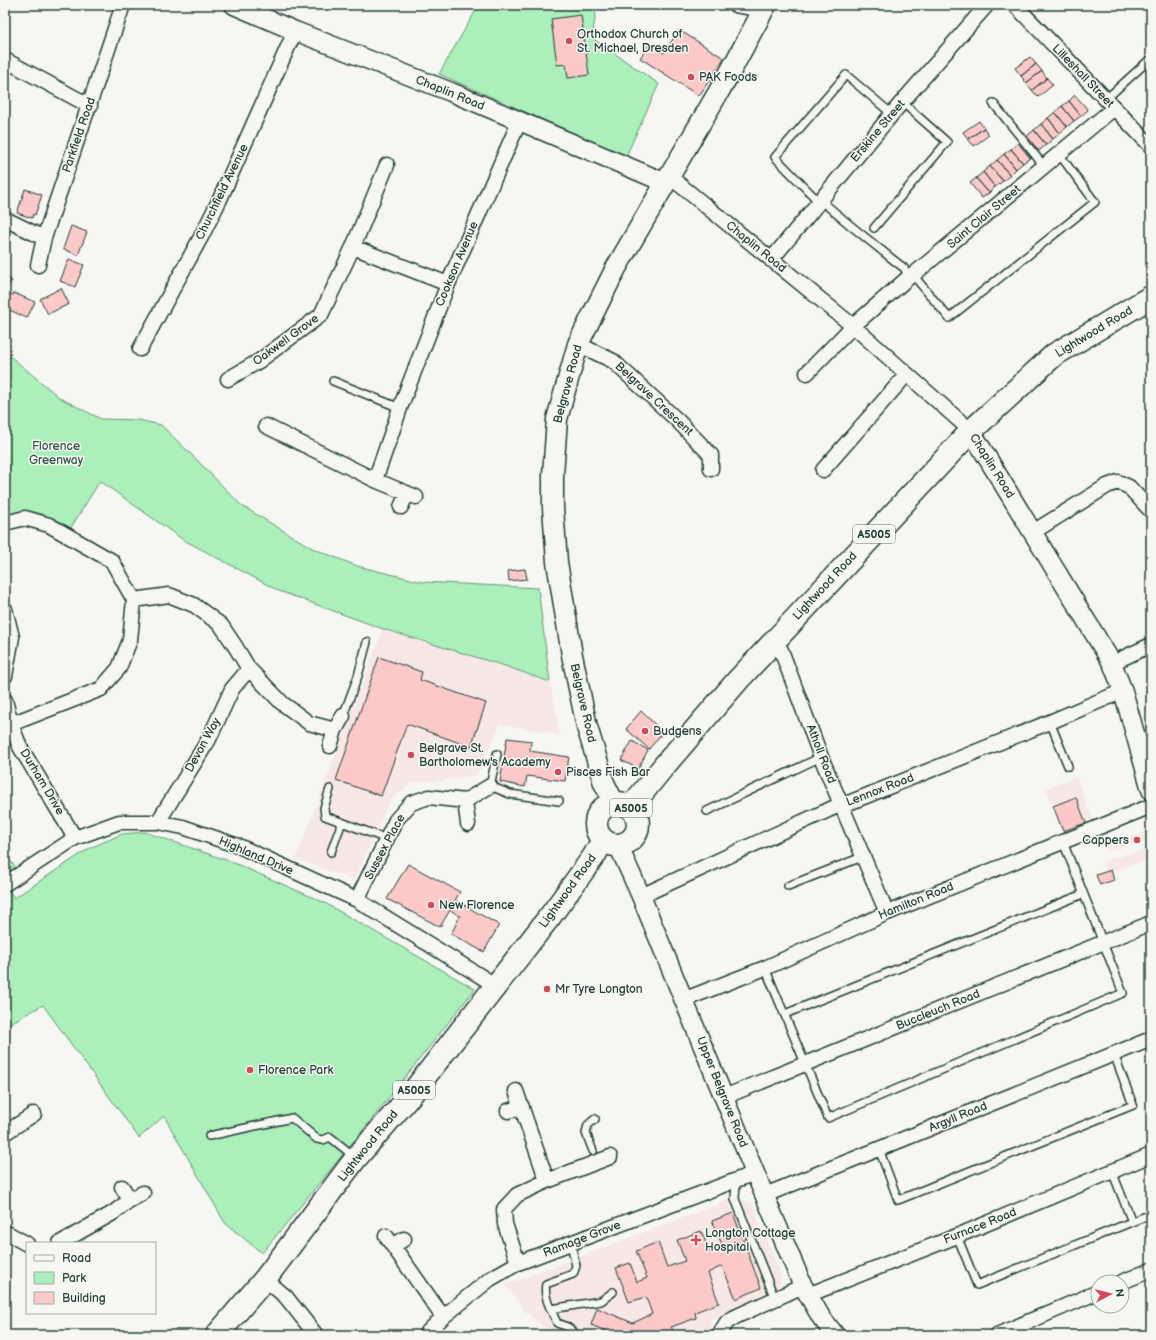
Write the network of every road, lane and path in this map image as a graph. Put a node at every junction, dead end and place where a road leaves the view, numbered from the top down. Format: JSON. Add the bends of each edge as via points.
{"nodes":[{"id":1,"x":123,"y":5,"type":"edge"},
{"id":2,"x":234,"y":5,"type":"edge"},
{"id":3,"x":735,"y":5,"type":"edge"},
{"id":4,"x":987,"y":5,"type":"edge"},
{"id":5,"x":1015,"y":5,"type":"edge"},
{"id":6,"x":765,"y":8,"type":"edge"},
{"id":7,"x":295,"y":31,"type":"junction"},
{"id":8,"x":5,"y":60,"type":"edge"},
{"id":9,"x":1151,"y":65,"type":"edge"},
{"id":10,"x":902,"y":102,"type":"junction"},
{"id":11,"x":993,"y":103,"type":"dead end"},
{"id":12,"x":1110,"y":104,"type":"junction"},
{"id":13,"x":90,"y":106,"type":"junction"},
{"id":14,"x":892,"y":114,"type":"junction"},
{"id":15,"x":519,"y":122,"type":"junction"},
{"id":16,"x":1151,"y":146,"type":"edge"},
{"id":17,"x":1059,"y":154,"type":"junction"},
{"id":18,"x":387,"y":166,"type":"dead end"},
{"id":19,"x":1044,"y":166,"type":"junction"},
{"id":20,"x":668,"y":180,"type":"junction"},
{"id":21,"x":819,"y":202,"type":"junction"},
{"id":22,"x":5,"y":219,"type":"edge"},
{"id":23,"x":874,"y":228,"type":"dead end"},
{"id":24,"x":44,"y":238,"type":"junction"},
{"id":25,"x":353,"y":247,"type":"junction"},
{"id":26,"x":771,"y":260,"type":"junction"},
{"id":27,"x":38,"y":265,"type":"dead end"},
{"id":28,"x":911,"y":276,"type":"junction"},
{"id":29,"x":448,"y":284,"type":"junction"},
{"id":30,"x":1151,"y":297,"type":"edge"},
{"id":31,"x":853,"y":326,"type":"junction"},
{"id":32,"x":578,"y":344,"type":"junction"},
{"id":33,"x":140,"y":349,"type":"dead end"},
{"id":34,"x":807,"y":373,"type":"dead end"},
{"id":35,"x":907,"y":374,"type":"junction"},
{"id":36,"x":228,"y":379,"type":"dead end"},
{"id":37,"x":333,"y":381,"type":"dead end"},
{"id":38,"x":400,"y":408,"type":"junction"},
{"id":39,"x":266,"y":426,"type":"dead end"},
{"id":40,"x":971,"y":431,"type":"junction"},
{"id":41,"x":711,"y":469,"type":"dead end"},
{"id":42,"x":823,"y":470,"type":"dead end"},
{"id":43,"x":374,"y":480,"type":"junction"},
{"id":44,"x":401,"y":507,"type":"dead end"},
{"id":45,"x":1151,"y":511,"type":"edge"},
{"id":46,"x":5,"y":523,"type":"edge"},
{"id":47,"x":1033,"y":532,"type":"junction"},
{"id":48,"x":134,"y":600,"type":"junction"},
{"id":49,"x":5,"y":609,"type":"edge"},
{"id":50,"x":367,"y":642,"type":"dead end"},
{"id":51,"x":772,"y":642,"type":"junction"},
{"id":52,"x":1151,"y":645,"type":"edge"},
{"id":53,"x":1112,"y":663,"type":"junction"},
{"id":54,"x":249,"y":669,"type":"junction"},
{"id":55,"x":5,"y":676,"type":"edge"},
{"id":56,"x":1123,"y":691,"type":"junction"},
{"id":57,"x":5,"y":700,"type":"edge"},
{"id":58,"x":343,"y":716,"type":"joint"},
{"id":59,"x":1050,"y":722,"type":"junction"},
{"id":60,"x":11,"y":724,"type":"junction"},
{"id":61,"x":335,"y":730,"type":"junction"},
{"id":62,"x":330,"y":746,"type":"dead end"},
{"id":63,"x":497,"y":754,"type":"dead end"},
{"id":64,"x":821,"y":757,"type":"junction"},
{"id":65,"x":1068,"y":766,"type":"dead end"},
{"id":66,"x":490,"y":786,"type":"junction"},
{"id":67,"x":330,"y":788,"type":"dead end"},
{"id":68,"x":1151,"y":790,"type":"edge"},
{"id":69,"x":465,"y":801,"type":"junction"},
{"id":70,"x":559,"y":802,"type":"dead end"},
{"id":71,"x":841,"y":805,"type":"junction"},
{"id":72,"x":622,"y":806,"type":"junction"},
{"id":73,"x":1151,"y":806,"type":"edge"},
{"id":74,"x":707,"y":811,"type":"dead end"},
{"id":75,"x":158,"y":822,"type":"junction"},
{"id":76,"x":342,"y":822,"type":"junction"},
{"id":77,"x":468,"y":824,"type":"dead end"},
{"id":78,"x":75,"y":838,"type":"junction"},
{"id":79,"x":387,"y":839,"type":"junction"},
{"id":80,"x":610,"y":842,"type":"junction"},
{"id":81,"x":1063,"y":842,"type":"junction"},
{"id":82,"x":331,"y":852,"type":"dead end"},
{"id":83,"x":862,"y":857,"type":"junction"},
{"id":84,"x":5,"y":884,"type":"edge"},
{"id":85,"x":788,"y":886,"type":"dead end"},
{"id":86,"x":1083,"y":894,"type":"junction"},
{"id":87,"x":641,"y":896,"type":"junction"},
{"id":88,"x":357,"y":900,"type":"junction"},
{"id":89,"x":887,"y":912,"type":"junction"},
{"id":90,"x":1151,"y":923,"type":"edge"},
{"id":91,"x":1103,"y":943,"type":"junction"},
{"id":92,"x":765,"y":968,"type":"junction"},
{"id":93,"x":495,"y":985,"type":"junction"},
{"id":94,"x":683,"y":1000,"type":"junction"},
{"id":95,"x":784,"y":1014,"type":"junction"},
{"id":96,"x":1151,"y":1039,"type":"edge"},
{"id":97,"x":1114,"y":1054,"type":"junction"},
{"id":98,"x":805,"y":1064,"type":"junction"},
{"id":99,"x":516,"y":1091,"type":"dead end"},
{"id":100,"x":724,"y":1096,"type":"junction"},
{"id":101,"x":34,"y":1114,"type":"dead end"},
{"id":102,"x":595,"y":1118,"type":"dead end"},
{"id":103,"x":5,"y":1133,"type":"edge"},
{"id":104,"x":209,"y":1136,"type":"dead end"},
{"id":105,"x":879,"y":1149,"type":"junction"},
{"id":106,"x":1151,"y":1155,"type":"edge"},
{"id":107,"x":595,"y":1157,"type":"junction"},
{"id":108,"x":610,"y":1157,"type":"dead end"},
{"id":109,"x":356,"y":1158,"type":"junction"},
{"id":110,"x":1112,"y":1171,"type":"junction"},
{"id":111,"x":755,"y":1173,"type":"junction"},
{"id":112,"x":547,"y":1180,"type":"junction"},
{"id":113,"x":736,"y":1181,"type":"junction"},
{"id":114,"x":122,"y":1187,"type":"dead end"},
{"id":115,"x":143,"y":1193,"type":"dead end"},
{"id":116,"x":765,"y":1195,"type":"junction"},
{"id":117,"x":130,"y":1200,"type":"junction"},
{"id":118,"x":1151,"y":1214,"type":"edge"},
{"id":119,"x":1132,"y":1222,"type":"junction"},
{"id":120,"x":5,"y":1232,"type":"edge"},
{"id":121,"x":957,"y":1236,"type":"junction"},
{"id":122,"x":394,"y":1240,"type":"dead end"},
{"id":123,"x":62,"y":1242,"type":"edge"},
{"id":124,"x":26,"y":1243,"type":"edge"},
{"id":125,"x":571,"y":1244,"type":"junction"},
{"id":126,"x":518,"y":1264,"type":"junction"},
{"id":127,"x":1151,"y":1270,"type":"edge"},
{"id":128,"x":265,"y":1279,"type":"junction"},
{"id":129,"x":1130,"y":1279,"type":"edge"},
{"id":130,"x":806,"y":1290,"type":"junction"},
{"id":131,"x":613,"y":1292,"type":"dead end"},
{"id":132,"x":1090,"y":1295,"type":"edge"},
{"id":133,"x":775,"y":1299,"type":"junction"},
{"id":134,"x":551,"y":1309,"type":"junction"},
{"id":135,"x":443,"y":1317,"type":"junction"},
{"id":136,"x":218,"y":1335,"type":"edge"},
{"id":137,"x":316,"y":1335,"type":"edge"},
{"id":138,"x":425,"y":1335,"type":"edge"},
{"id":139,"x":576,"y":1335,"type":"edge"},
{"id":140,"x":719,"y":1335,"type":"edge"},
{"id":141,"x":835,"y":1335,"type":"edge"},
{"id":142,"x":997,"y":1335,"type":"edge"}],
"edges":[{"from":1,"to":13,"type":"street","name":"Parkfield Road"},
{"from":2,"to":7,"type":"street","name":"Chaplin Road"},
{"from":3,"to":6,"type":"street"},
{"from":4,"to":10,"type":"street","name":"Erskine Street"},
{"from":5,"to":12,"type":"street","name":"Lilleshall Street"},
{"from":6,"to":20,"type":"main road","name":"Belgrave Road"},
{"from":7,"to":15,"type":"street","name":"Chaplin Road","via":[[451,92]]},
{"from":7,"to":33,"type":"street","name":"Churchfield Avenue","via":[[220,199]]},
{"from":8,"to":13,"type":"street"},
{"from":9,"to":12,"type":"lane","via":[[1148,61]]},
{"from":10,"to":14,"type":"street","name":"Erskine Street"},
{"from":10,"to":23,"type":"lane","via":[[947,142]]},
{"from":11,"to":19,"type":"lane"},
{"from":12,"to":16,"type":"street","name":"Lilleshall Street"},
{"from":12,"to":17,"type":"street","name":"Saint Clair Street"},
{"from":13,"to":24,"type":"street","name":"Parkfield Road"},
{"from":14,"to":21,"type":"street","name":"Erskine Street"},
{"from":14,"to":21,"type":"lane","via":[[846,75],[775,157]]},
{"from":15,"to":20,"type":"street","name":"Chaplin Road"},
{"from":15,"to":29,"type":"street","name":"Cookson Avenue"},
{"from":17,"to":19,"type":"street","name":"Saint Clair Street"},
{"from":17,"to":28,"type":"lane","via":[[1094,202],[949,318]]},
{"from":18,"to":25,"type":"street","name":"Oakwell Grove"},
{"from":19,"to":28,"type":"street","name":"Saint Clair Street"},
{"from":20,"to":26,"type":"street","name":"Chaplin Road"},
{"from":20,"to":32,"type":"main road","name":"Belgrave Road","via":[[616,268]]},
{"from":21,"to":26,"type":"street","name":"Erskine Street"},
{"from":21,"to":28,"type":"lane","via":[[826,204]]},
{"from":22,"to":24,"type":"street"},
{"from":24,"to":27,"type":"street","name":"Parkfield Road"},
{"from":25,"to":29,"type":"street"},
{"from":25,"to":36,"type":"street","name":"Oakwell Grove","via":[[321,315],[259,361]]},
{"from":26,"to":31,"type":"street","name":"Chaplin Road"},
{"from":28,"to":31,"type":"street","name":"Saint Clair Street"},
{"from":29,"to":38,"type":"street","name":"Cookson Avenue"},
{"from":30,"to":40,"type":"main road","name":"Lightwood Road","number":"A5005","via":[[1054,354]]},
{"from":31,"to":34,"type":"street","name":"Saint Clair Street"},
{"from":31,"to":35,"type":"street","name":"Chaplin Road"},
{"from":32,"to":41,"type":"street","name":"Belgrave Crescent","via":[[614,361],[677,420],[711,455]]},
{"from":32,"to":72,"type":"main road","name":"Belgrave Road","via":[[556,419],[553,508],[557,562],[587,727],[604,783]]},
{"from":35,"to":40,"type":"street","name":"Chaplin Road"},
{"from":35,"to":42,"type":"street"},
{"from":37,"to":38,"type":"lane"},
{"from":38,"to":43,"type":"street","name":"Cookson Avenue"},
{"from":39,"to":43,"type":"street"},
{"from":40,"to":47,"type":"street","name":"Chaplin Road"},
{"from":40,"to":51,"type":"main road","name":"Lightwood Road","number":"A5005"},
{"from":43,"to":44,"type":"street","via":[[411,495]]},
{"from":45,"to":47,"type":"street","via":[[1129,487],[1118,482],[1107,486]]},
{"from":46,"to":48,"type":"street","via":[[25,518],[50,525],[112,561]]},
{"from":47,"to":53,"type":"street","name":"Chaplin Road"},
{"from":48,"to":54,"type":"street","via":[[169,595],[194,605],[221,625]]},
{"from":48,"to":60,"type":"street","via":[[130,640],[119,668],[101,689]]},
{"from":49,"to":55,"type":"street","via":[[12,637]]},
{"from":50,"to":58,"type":"lane"},
{"from":51,"to":64,"type":"street","name":"Atholl Road","via":[[781,650]]},
{"from":51,"to":72,"type":"main road","name":"Lightwood Road","number":"A5005","via":[[669,760]]},
{"from":52,"to":53,"type":"street"},
{"from":53,"to":56,"type":"street","name":"Chaplin Road"},
{"from":54,"to":61,"type":"street","via":[[282,703],[309,723]]},
{"from":54,"to":75,"type":"street","name":"Devon Way","via":[[232,689],[210,739]]},
{"from":56,"to":59,"type":"street","name":"Lennox Road"},
{"from":56,"to":68,"type":"street","name":"Chaplin Road"},
{"from":57,"to":60,"type":"street","name":"Durham Drive"},
{"from":58,"to":61,"type":"street"},
{"from":59,"to":65,"type":"lane"},
{"from":59,"to":71,"type":"street","name":"Lennox Road"},
{"from":60,"to":78,"type":"street","name":"Durham Drive","via":[[20,746]]},
{"from":61,"to":62,"type":"street"},
{"from":63,"to":66,"type":"lane"},
{"from":64,"to":71,"type":"street","name":"Atholl Road"},
{"from":64,"to":74,"type":"lane"},
{"from":66,"to":69,"type":"street"},
{"from":66,"to":70,"type":"lane","via":[[510,794]]},
{"from":67,"to":76,"type":"lane","via":[[324,814]]},
{"from":69,"to":77,"type":"street"},
{"from":69,"to":79,"type":"street","name":"Sussex Place","via":[[429,797],[411,802],[396,820]]},
{"from":71,"to":83,"type":"street","name":"Atholl Road"},
{"from":71,"to":87,"type":"street","name":"Lennox Road"},
{"from":72,"to":80,"type":"main road","number":"A5005","via":[[606,806],[597,816],[598,834]]},
{"from":72,"to":80,"type":"main road","number":"A5005","via":[[636,817],[637,828],[629,841]]},
{"from":73,"to":81,"type":"street","name":"Hamilton Road"},
{"from":75,"to":78,"type":"street","name":"Highland Drive","via":[[119,822]]},
{"from":75,"to":88,"type":"street","name":"Highland Drive","via":[[183,827],[241,847]]},
{"from":76,"to":79,"type":"lane"},
{"from":76,"to":82,"type":"lane"},
{"from":78,"to":84,"type":"street","name":"Highland Drive"},
{"from":79,"to":88,"type":"street","name":"Sussex Place"},
{"from":80,"to":87,"type":"street","name":"Upper Belgrave Road"},
{"from":80,"to":93,"type":"main road","name":"Lightwood Road","number":"A5005","via":[[594,856],[552,915]]},
{"from":81,"to":86,"type":"lane"},
{"from":81,"to":89,"type":"street","name":"Hamilton Road"},
{"from":83,"to":85,"type":"lane"},
{"from":83,"to":89,"type":"street","name":"Atholl Road"},
{"from":86,"to":91,"type":"lane"},
{"from":86,"to":95,"type":"lane"},
{"from":87,"to":94,"type":"street","name":"Upper Belgrave Road"},
{"from":88,"to":93,"type":"street","name":"Highland Drive"},
{"from":89,"to":92,"type":"street","name":"Hamilton Road"},
{"from":90,"to":91,"type":"street","name":"Buccleuch Road"},
{"from":91,"to":98,"type":"street","name":"Buccleuch Road"},
{"from":91,"to":98,"type":"lane","via":[[1123,993],[828,1118]]},
{"from":92,"to":94,"type":"street","name":"Hamilton Road"},
{"from":92,"to":95,"type":"lane"},
{"from":93,"to":109,"type":"main road","name":"Lightwood Road","number":"A5005","via":[[409,1097]]},
{"from":94,"to":100,"type":"street","name":"Upper Belgrave Road"},
{"from":95,"to":98,"type":"lane"},
{"from":96,"to":97,"type":"street","name":"Argyll Road"},
{"from":97,"to":105,"type":"street","name":"Argyll Road"},
{"from":97,"to":105,"type":"lane","via":[[1133,1105],[898,1200]]},
{"from":98,"to":100,"type":"street","name":"Buccleuch Road"},
{"from":99,"to":112,"type":"street","via":[[515,1109]]},
{"from":100,"to":111,"type":"street","name":"Upper Belgrave Road"},
{"from":101,"to":103,"type":"street"},
{"from":102,"to":107,"type":"lane","via":[[586,1133]]},
{"from":104,"to":109,"type":"lane","via":[[292,1118],[317,1139],[330,1137]]},
{"from":105,"to":116,"type":"street","name":"Argyll Road"},
{"from":106,"to":110,"type":"street","name":"Furnace Road"},
{"from":107,"to":108,"type":"street"},
{"from":107,"to":112,"type":"street"},
{"from":109,"to":128,"type":"main road","name":"Lightwood Road","number":"A5005"},
{"from":110,"to":119,"type":"lane"},
{"from":110,"to":121,"type":"street","name":"Furnace Road"},
{"from":111,"to":113,"type":"street","name":"Ramage Grove"},
{"from":111,"to":116,"type":"street","name":"Upper Belgrave Road"},
{"from":112,"to":126,"type":"street","via":[[517,1195],[504,1209],[505,1224]]},
{"from":113,"to":125,"type":"street","name":"Ramage Grove"},
{"from":113,"to":133,"type":"lane","via":[[735,1199]]},
{"from":114,"to":117,"type":"street"},
{"from":115,"to":117,"type":"street"},
{"from":116,"to":130,"type":"street","name":"Upper Belgrave Road"},
{"from":117,"to":123,"type":"street","via":[[113,1213]]},
{"from":118,"to":119,"type":"lane"},
{"from":119,"to":121,"type":"lane","via":[[977,1285]]},
{"from":120,"to":124,"type":"street"},
{"from":121,"to":130,"type":"street","name":"Furnace Road"},
{"from":122,"to":135,"type":"street"},
{"from":125,"to":126,"type":"street","name":"Ramage Grove"},
{"from":125,"to":134,"type":"lane","via":[[576,1266],[572,1274],[546,1284],[547,1301]]},
{"from":126,"to":135,"type":"street","name":"Ramage Grove","via":[[490,1280]]},
{"from":127,"to":129,"type":"street"},
{"from":128,"to":136,"type":"main road","name":"Lightwood Road","number":"A5005"},
{"from":128,"to":137,"type":"street","via":[[286,1297]]},
{"from":130,"to":133,"type":"street","name":"Furnace Road"},
{"from":130,"to":141,"type":"street","name":"Upper Belgrave Road","via":[[821,1317]]},
{"from":131,"to":134,"type":"lane","via":[[601,1301]]},
{"from":132,"to":142,"type":"street"},
{"from":133,"to":140,"type":"street","name":"Furnace Road","via":[[727,1322]]},
{"from":134,"to":139,"type":"lane","via":[[558,1323],[567,1326]]},
{"from":135,"to":138,"type":"street","name":"Ramage Grove"}]}
